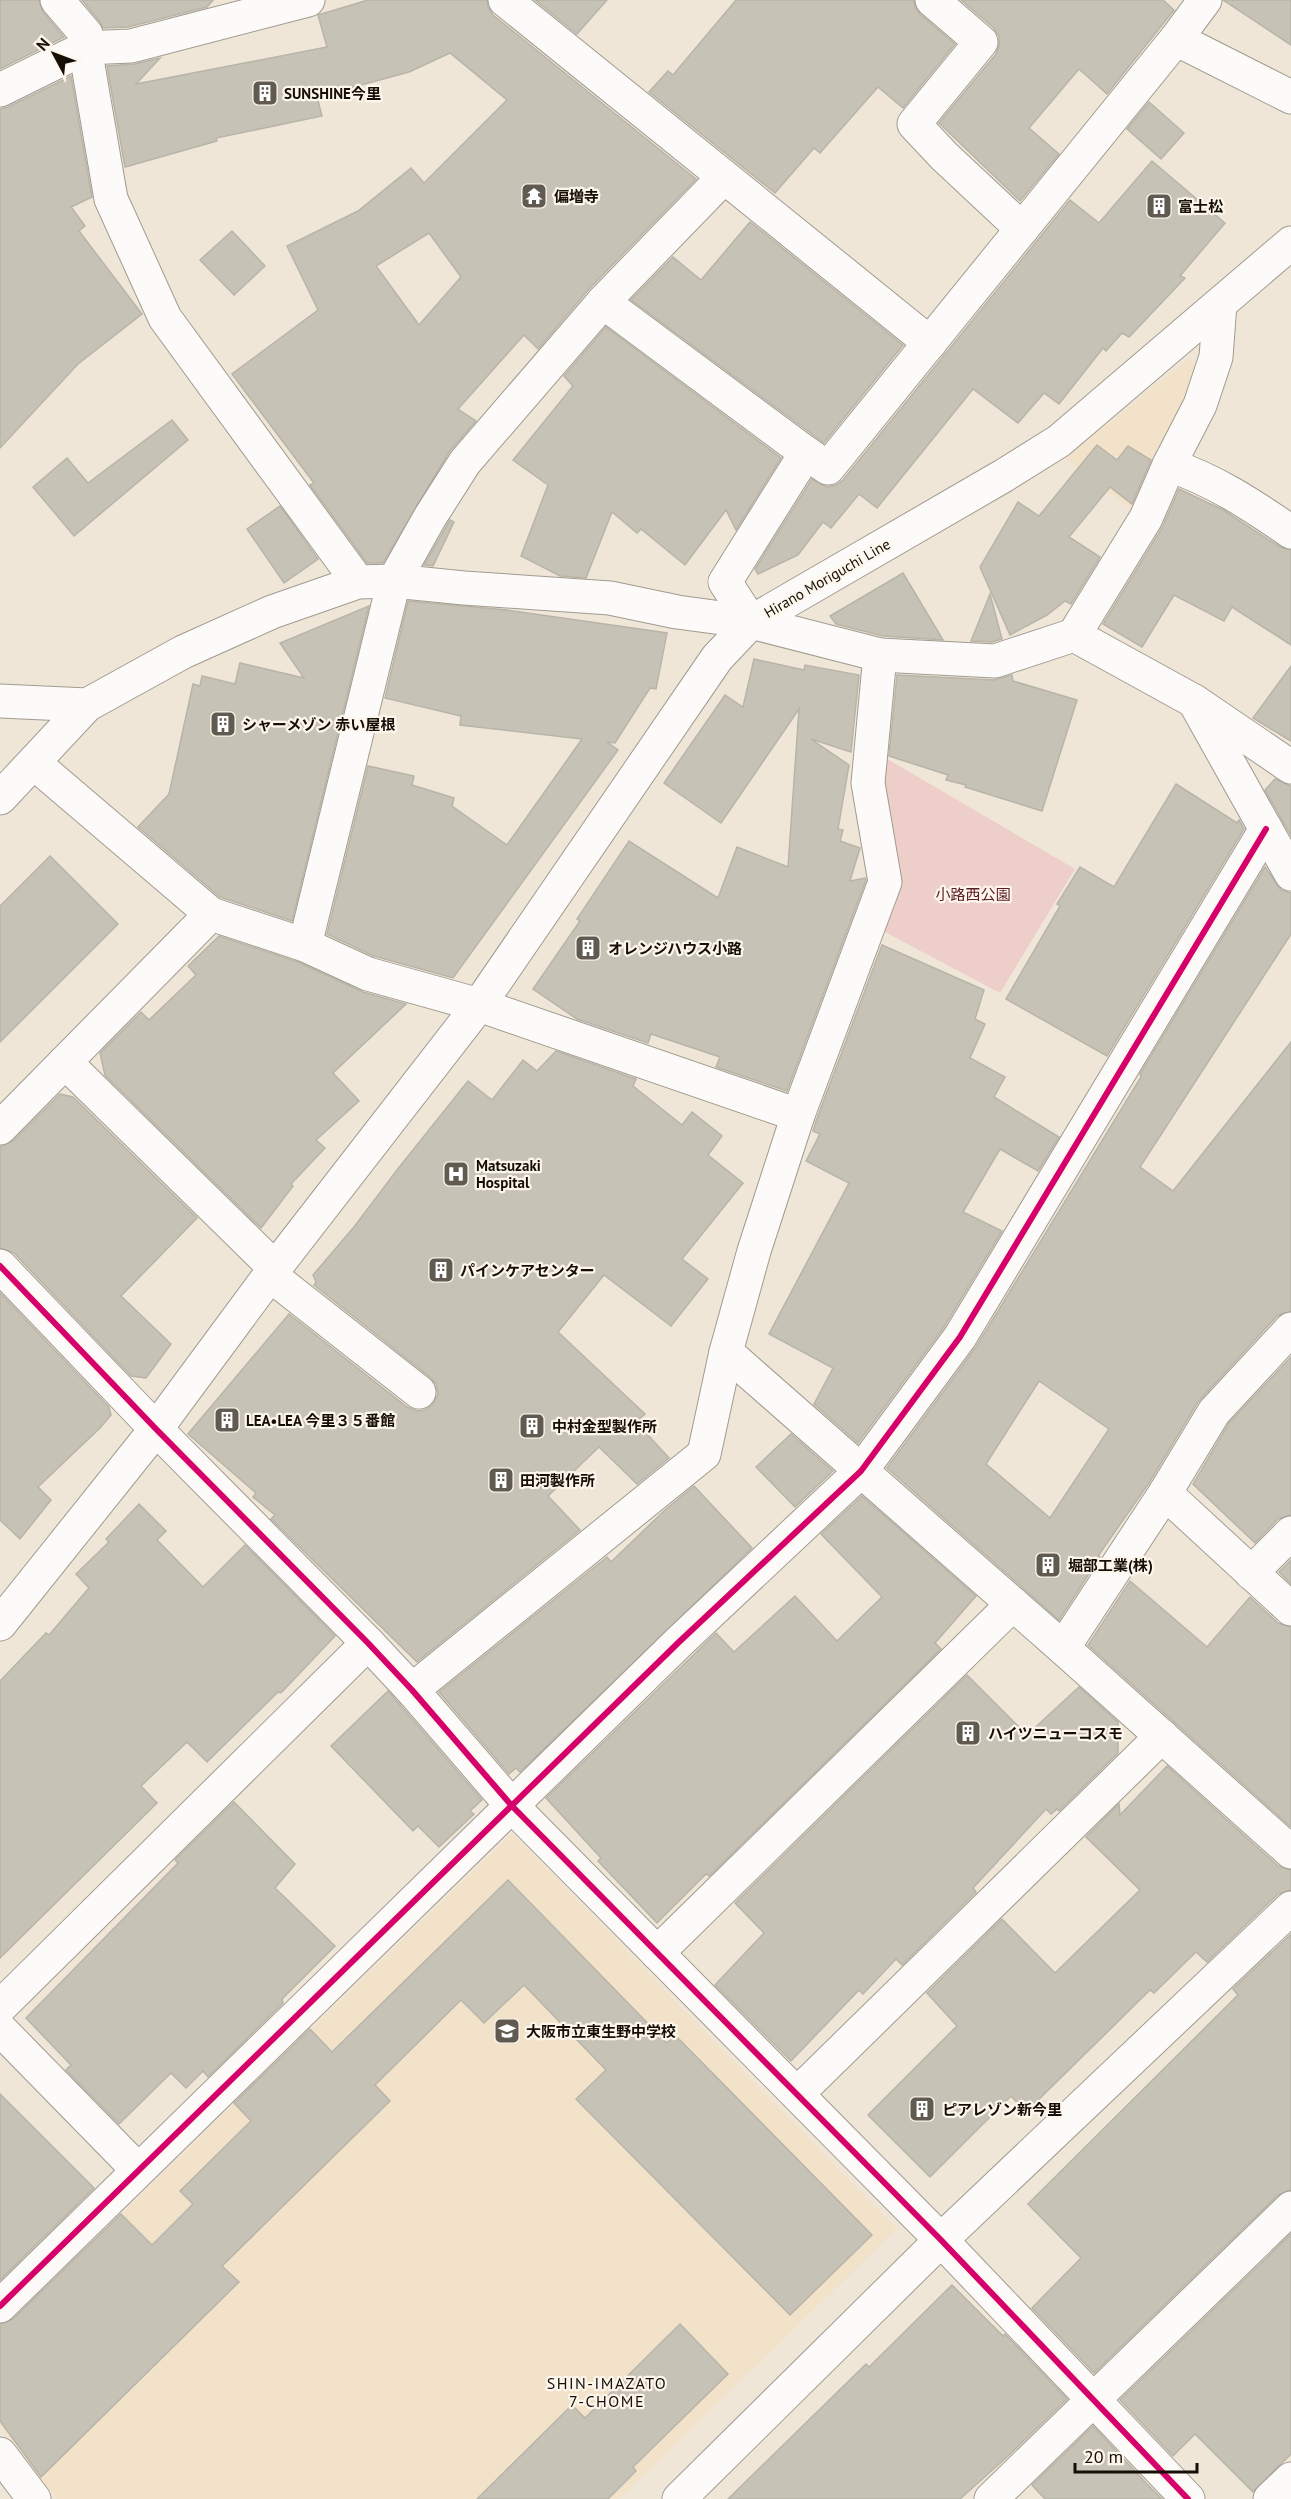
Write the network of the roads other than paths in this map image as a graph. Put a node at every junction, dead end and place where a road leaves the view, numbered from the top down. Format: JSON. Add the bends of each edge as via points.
{"nodes":[{"id":1,"x":57,"y":0,"type":"edge"},
{"id":2,"x":308,"y":0,"type":"edge"},
{"id":3,"x":505,"y":0,"type":"edge"},
{"id":4,"x":932,"y":0,"type":"edge"},
{"id":5,"x":1205,"y":0,"type":"edge"},
{"id":6,"x":1176,"y":39,"type":"junction"},
{"id":7,"x":85,"y":48,"type":"junction"},
{"id":8,"x":0,"y":90,"type":"edge"},
{"id":9,"x":1291,"y":97,"type":"edge"},
{"id":10,"x":724,"y":177,"type":"junction"},
{"id":11,"x":1022,"y":229,"type":"junction"},
{"id":12,"x":1291,"y":243,"type":"edge"},
{"id":13,"x":603,"y":302,"type":"junction"},
{"id":14,"x":1220,"y":303,"type":"junction"},
{"id":15,"x":930,"y":343,"type":"junction"},
{"id":16,"x":806,"y":453,"type":"junction"},
{"id":17,"x":1169,"y":465,"type":"junction"},
{"id":18,"x":1291,"y":532,"type":"edge"},
{"id":19,"x":394,"y":580,"type":"junction"},
{"id":20,"x":358,"y":582,"type":"junction"},
{"id":21,"x":751,"y":622,"type":"junction"},
{"id":22,"x":1074,"y":635,"type":"junction"},
{"id":23,"x":880,"y":655,"type":"junction"},
{"id":24,"x":0,"y":701,"type":"edge"},
{"id":25,"x":1194,"y":701,"type":"junction"},
{"id":26,"x":87,"y":705,"type":"junction"},
{"id":27,"x":34,"y":763,"type":"junction"},
{"id":28,"x":1291,"y":767,"type":"edge"},
{"id":29,"x":0,"y":798,"type":"edge"},
{"id":30,"x":1266,"y":829,"type":"junction"},
{"id":31,"x":1291,"y":874,"type":"edge"},
{"id":32,"x":211,"y":914,"type":"junction"},
{"id":33,"x":305,"y":945,"type":"junction"},
{"id":34,"x":479,"y":1005,"type":"junction"},
{"id":35,"x":65,"y":1062,"type":"junction"},
{"id":36,"x":798,"y":1115,"type":"junction"},
{"id":37,"x":0,"y":1128,"type":"edge"},
{"id":38,"x":0,"y":1266,"type":"edge"},
{"id":39,"x":273,"y":1271,"type":"junction"},
{"id":40,"x":1291,"y":1329,"type":"edge"},
{"id":41,"x":726,"y":1352,"type":"junction"},
{"id":42,"x":419,"y":1392,"type":"dead end"},
{"id":43,"x":156,"y":1429,"type":"junction"},
{"id":44,"x":861,"y":1471,"type":"junction"},
{"id":45,"x":1165,"y":1493,"type":"junction"},
{"id":46,"x":1291,"y":1533,"type":"edge"},
{"id":47,"x":1251,"y":1573,"type":"junction"},
{"id":48,"x":1013,"y":1604,"type":"junction"},
{"id":49,"x":1291,"y":1609,"type":"edge"},
{"id":50,"x":0,"y":1622,"type":"edge"},
{"id":51,"x":368,"y":1643,"type":"junction"},
{"id":52,"x":1063,"y":1648,"type":"junction"},
{"id":53,"x":412,"y":1690,"type":"junction"},
{"id":54,"x":1162,"y":1736,"type":"junction"},
{"id":55,"x":512,"y":1806,"type":"junction"},
{"id":56,"x":1291,"y":1852,"type":"edge"},
{"id":57,"x":1291,"y":1908,"type":"edge"},
{"id":58,"x":657,"y":1953,"type":"junction"},
{"id":59,"x":0,"y":2007,"type":"edge"},
{"id":60,"x":0,"y":2029,"type":"edge"},
{"id":61,"x":797,"y":2094,"type":"junction"},
{"id":62,"x":138,"y":2170,"type":"junction"},
{"id":63,"x":1291,"y":2208,"type":"edge"},
{"id":64,"x":942,"y":2240,"type":"junction"},
{"id":65,"x":0,"y":2306,"type":"edge"},
{"id":66,"x":1094,"y":2401,"type":"junction"},
{"id":67,"x":0,"y":2454,"type":"edge"},
{"id":68,"x":1291,"y":2479,"type":"edge"},
{"id":69,"x":34,"y":2499,"type":"edge"},
{"id":70,"x":679,"y":2499,"type":"edge"},
{"id":71,"x":991,"y":2499,"type":"edge"},
{"id":72,"x":1188,"y":2499,"type":"edge"},
{"id":73,"x":1270,"y":2499,"type":"edge"}],
"edges":[{"from":1,"to":7,"type":"street","via":[[86,34]]},
{"from":2,"to":7,"type":"street","via":[[131,46]]},
{"from":3,"to":10,"type":"street"},
{"from":4,"to":11,"type":"street","via":[[981,42],[915,124]]},
{"from":5,"to":6,"type":"street"},
{"from":6,"to":9,"type":"street"},
{"from":6,"to":11,"type":"street"},
{"from":7,"to":8,"type":"street"},
{"from":7,"to":20,"type":"street","via":[[111,199],[165,318]]},
{"from":10,"to":13,"type":"street"},
{"from":10,"to":15,"type":"street"},
{"from":11,"to":15,"type":"street"},
{"from":12,"to":14,"type":"street","name":"Hirano Moriguchi Line"},
{"from":13,"to":16,"type":"street"},
{"from":13,"to":19,"type":"street","via":[[465,462]]},
{"from":14,"to":17,"type":"street","via":[[1216,357],[1200,405]]},
{"from":14,"to":21,"type":"street","name":"Hirano Moriguchi Line","via":[[1059,441]]},
{"from":15,"to":16,"type":"street","via":[[828,468]]},
{"from":16,"to":21,"type":"street","via":[[725,582]]},
{"from":17,"to":18,"type":"street","via":[[1251,504]]},
{"from":17,"to":22,"type":"street","via":[[1146,518]]},
{"from":19,"to":20,"type":"street"},
{"from":19,"to":21,"type":"street","via":[[610,598]]},
{"from":19,"to":33,"type":"street"},
{"from":20,"to":26,"type":"street","via":[[272,612],[183,652]]},
{"from":21,"to":23,"type":"street","name":"Hirano Moriguchi Line"},
{"from":21,"to":34,"type":"street","via":[[717,658]]},
{"from":22,"to":23,"type":"street","name":"Hirano Moriguchi Line","via":[[995,661]]},
{"from":22,"to":25,"type":"street"},
{"from":23,"to":36,"type":"street","via":[[868,783],[885,882]]},
{"from":24,"to":26,"type":"street"},
{"from":25,"to":28,"type":"street"},
{"from":25,"to":30,"type":"street"},
{"from":26,"to":27,"type":"street"},
{"from":27,"to":29,"type":"street"},
{"from":27,"to":32,"type":"street"},
{"from":30,"to":31,"type":"street"},
{"from":30,"to":44,"type":"street","via":[[960,1337]]},
{"from":32,"to":33,"type":"street"},
{"from":32,"to":35,"type":"street"},
{"from":33,"to":34,"type":"street","via":[[368,974]]},
{"from":34,"to":36,"type":"street"},
{"from":34,"to":39,"type":"street"},
{"from":35,"to":37,"type":"street"},
{"from":35,"to":39,"type":"street"},
{"from":36,"to":41,"type":"street"},
{"from":38,"to":43,"type":"street"},
{"from":39,"to":42,"type":"street"},
{"from":39,"to":43,"type":"street"},
{"from":40,"to":45,"type":"street","via":[[1215,1412]]},
{"from":41,"to":44,"type":"street"},
{"from":41,"to":53,"type":"street","via":[[704,1454]]},
{"from":43,"to":50,"type":"street"},
{"from":43,"to":51,"type":"street"},
{"from":44,"to":48,"type":"street"},
{"from":44,"to":55,"type":"street"},
{"from":45,"to":47,"type":"street"},
{"from":45,"to":52,"type":"street"},
{"from":46,"to":47,"type":"street"},
{"from":47,"to":49,"type":"street"},
{"from":48,"to":52,"type":"street"},
{"from":48,"to":58,"type":"street"},
{"from":51,"to":53,"type":"street"},
{"from":51,"to":59,"type":"street"},
{"from":52,"to":54,"type":"street"},
{"from":53,"to":55,"type":"street"},
{"from":54,"to":56,"type":"street"},
{"from":54,"to":61,"type":"street"},
{"from":55,"to":58,"type":"street"},
{"from":55,"to":62,"type":"street"},
{"from":57,"to":64,"type":"street"},
{"from":58,"to":61,"type":"street"},
{"from":60,"to":62,"type":"street"},
{"from":61,"to":64,"type":"street"},
{"from":62,"to":65,"type":"street"},
{"from":63,"to":66,"type":"street"},
{"from":64,"to":66,"type":"street"},
{"from":64,"to":70,"type":"street"},
{"from":66,"to":71,"type":"street"},
{"from":66,"to":72,"type":"street"},
{"from":67,"to":69,"type":"street"},
{"from":68,"to":73,"type":"street"}]}
